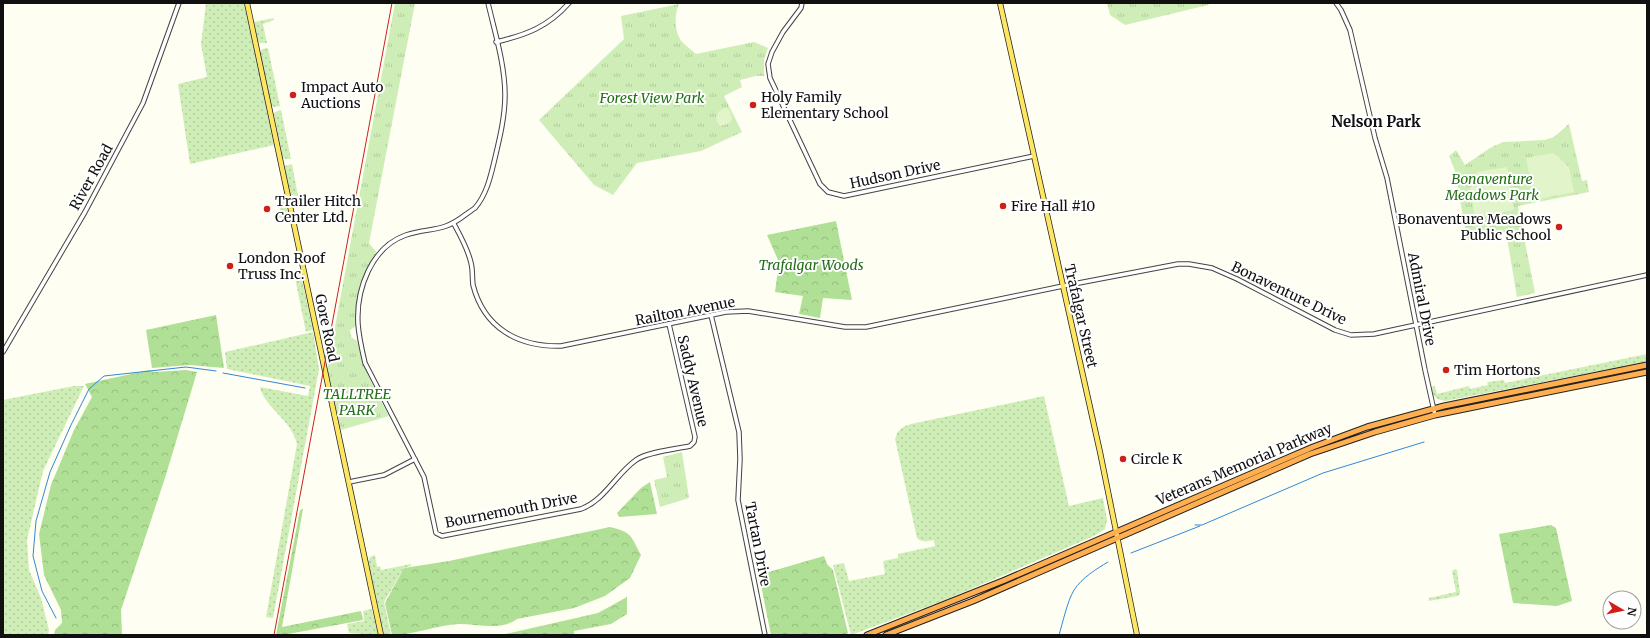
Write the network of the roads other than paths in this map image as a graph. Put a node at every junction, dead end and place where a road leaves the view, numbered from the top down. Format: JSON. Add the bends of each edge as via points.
{"nodes":[{"id":1,"x":179,"y":3,"type":"edge"},
{"id":2,"x":247,"y":3,"type":"edge"},
{"id":3,"x":488,"y":3,"type":"edge"},
{"id":4,"x":569,"y":3,"type":"edge"},
{"id":5,"x":802,"y":3,"type":"edge"},
{"id":6,"x":1000,"y":3,"type":"edge"},
{"id":7,"x":1336,"y":3,"type":"edge"},
{"id":8,"x":496,"y":42,"type":"junction"},
{"id":9,"x":1034,"y":156,"type":"junction"},
{"id":10,"x":454,"y":224,"type":"junction"},
{"id":11,"x":1647,"y":276,"type":"edge"},
{"id":12,"x":1063,"y":286,"type":"junction"},
{"id":13,"x":711,"y":315,"type":"junction"},
{"id":14,"x":669,"y":324,"type":"junction"},
{"id":15,"x":1416,"y":325,"type":"junction"},
{"id":16,"x":3,"y":352,"type":"edge"},
{"id":17,"x":1647,"y":365,"type":"edge"},
{"id":18,"x":1647,"y":372,"type":"edge"},
{"id":19,"x":1434,"y":408,"type":"junction"},
{"id":20,"x":1436,"y":415,"type":"junction"},
{"id":21,"x":694,"y":442,"type":"joint"},
{"id":22,"x":415,"y":459,"type":"junction"},
{"id":23,"x":349,"y":482,"type":"junction"},
{"id":24,"x":1115,"y":531,"type":"junction"},
{"id":25,"x":1117,"y":538,"type":"junction"},
{"id":26,"x":381,"y":635,"type":"edge"},
{"id":27,"x":765,"y":635,"type":"edge"},
{"id":28,"x":867,"y":635,"type":"edge"},
{"id":29,"x":886,"y":635,"type":"edge"},
{"id":30,"x":1137,"y":635,"type":"edge"}],
"edges":[{"from":1,"to":16,"type":"street","name":"River Road","via":[[144,103],[85,212]]},
{"from":2,"to":23,"type":"main road","name":"Gore Road"},
{"from":3,"to":8,"type":"street"},
{"from":4,"to":8,"type":"street","via":[[539,28],[524,35]]},
{"from":5,"to":9,"type":"street","name":"Hudson Drive","via":[[776,44],[768,64],[770,78],[796,135],[820,184],[828,192],[844,196]]},
{"from":6,"to":9,"type":"main road","name":"Trafalgar Street"},
{"from":7,"to":15,"type":"street","name":"Admiral Drive","via":[[1350,30],[1358,58],[1387,178]]},
{"from":8,"to":10,"type":"street","via":[[505,95],[492,170],[486,190],[475,208]]},
{"from":9,"to":12,"type":"main road","name":"Trafalgar Street"},
{"from":10,"to":14,"type":"street","name":"Railton Avenue","via":[[466,245],[473,284],[483,309],[490,319],[512,337],[538,345],[561,346]]},
{"from":10,"to":22,"type":"street","via":[[407,235],[392,242],[372,262],[359,302],[360,344],[365,363]]},
{"from":11,"to":15,"type":"street","name":"Bonaventure Drive"},
{"from":12,"to":13,"type":"street","name":"Railton Avenue","via":[[866,327],[845,327],[748,311]]},
{"from":12,"to":15,"type":"street","name":"Bonaventure Drive","via":[[1178,264],[1201,265],[1237,279],[1335,330],[1351,335],[1374,334]]},
{"from":12,"to":24,"type":"main road","name":"Trafalgar Street"},
{"from":13,"to":14,"type":"street","name":"Railton Avenue"},
{"from":13,"to":27,"type":"street","name":"Tartan Drive","via":[[739,432],[738,500]]},
{"from":14,"to":21,"type":"street","name":"Saddy Avenue","via":[[695,437]]},
{"from":15,"to":19,"type":"street","name":"Admiral Drive"},
{"from":17,"to":19,"type":"highway","name":"Veterans Memorial Parkway"},
{"from":18,"to":20,"type":"highway","name":"Veterans Memorial Parkway"},
{"from":19,"to":20,"type":"street","name":"Admiral Drive"},
{"from":19,"to":24,"type":"highway","name":"Veterans Memorial Parkway","via":[[1367,427],[1313,447]]},
{"from":20,"to":25,"type":"highway","name":"Veterans Memorial Parkway","via":[[1310,454]]},
{"from":21,"to":22,"type":"street","name":"Bournemouth Drive","via":[[690,446],[638,458],[597,500],[585,508],[442,536],[436,533],[424,476]]},
{"from":22,"to":23,"type":"street","via":[[384,475]]},
{"from":23,"to":26,"type":"main road","name":"Gore Road"},
{"from":24,"to":25,"type":"main road","name":"Trafalgar Street"},
{"from":24,"to":28,"type":"highway","name":"Veterans Memorial Parkway","via":[[1004,580]]},
{"from":25,"to":29,"type":"highway","name":"Veterans Memorial Parkway","via":[[973,601]]},
{"from":25,"to":30,"type":"main road","name":"Trafalgar Street"}]}
